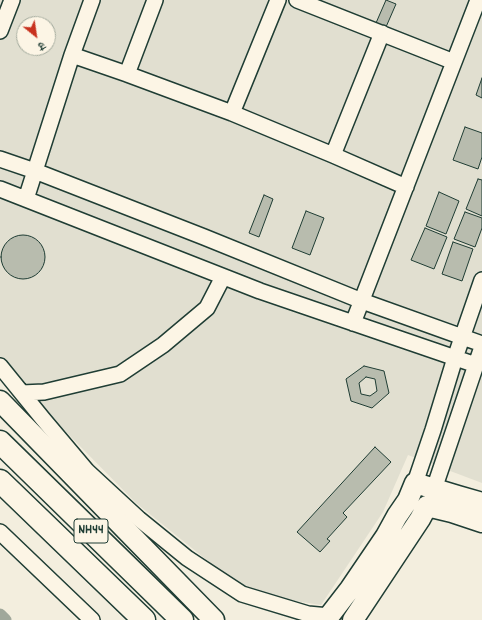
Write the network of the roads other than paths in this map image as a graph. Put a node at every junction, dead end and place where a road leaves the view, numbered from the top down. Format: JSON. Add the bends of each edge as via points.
{"nodes":[{"id":1,"x":12,"y":0,"type":"edge"},
{"id":2,"x":92,"y":0,"type":"edge"},
{"id":3,"x":155,"y":0,"type":"edge"},
{"id":4,"x":278,"y":0,"type":"edge"},
{"id":5,"x":297,"y":0,"type":"edge"},
{"id":6,"x":478,"y":0,"type":"edge"},
{"id":7,"x":0,"y":31,"type":"edge"},
{"id":8,"x":382,"y":33,"type":"junction"},
{"id":9,"x":72,"y":55,"type":"junction"},
{"id":10,"x":454,"y":62,"type":"junction"},
{"id":11,"x":127,"y":74,"type":"junction"},
{"id":12,"x":232,"y":113,"type":"junction"},
{"id":13,"x":332,"y":155,"type":"junction"},
{"id":14,"x":0,"y":158,"type":"edge"},
{"id":15,"x":35,"y":171,"type":"junction"},
{"id":16,"x":406,"y":187,"type":"junction"},
{"id":17,"x":0,"y":189,"type":"edge"},
{"id":18,"x":26,"y":199,"type":"junction"},
{"id":19,"x":223,"y":277,"type":"junction"},
{"id":20,"x":482,"y":280,"type":"edge"},
{"id":21,"x":362,"y":300,"type":"junction"},
{"id":22,"x":354,"y":323,"type":"junction"},
{"id":23,"x":462,"y":337,"type":"junction"},
{"id":24,"x":482,"y":345,"type":"edge"},
{"id":25,"x":455,"y":358,"type":"junction"},
{"id":26,"x":476,"y":365,"type":"junction"},
{"id":27,"x":0,"y":366,"type":"edge"},
{"id":28,"x":22,"y":393,"type":"junction"},
{"id":29,"x":0,"y":401,"type":"edge"},
{"id":30,"x":0,"y":442,"type":"edge"},
{"id":31,"x":0,"y":481,"type":"edge"},
{"id":32,"x":421,"y":495,"type":"junction"},
{"id":33,"x":482,"y":503,"type":"edge"},
{"id":34,"x":482,"y":522,"type":"edge"},
{"id":35,"x":0,"y":532,"type":"edge"},
{"id":36,"x":328,"y":618,"type":"edge"},
{"id":37,"x":92,"y":620,"type":"edge"},
{"id":38,"x":144,"y":620,"type":"edge"},
{"id":39,"x":182,"y":620,"type":"edge"},
{"id":40,"x":214,"y":620,"type":"edge"},
{"id":41,"x":353,"y":620,"type":"edge"}],
"edges":[{"from":1,"to":7,"type":"street"},
{"from":2,"to":9,"type":"street"},
{"from":3,"to":11,"type":"street"},
{"from":4,"to":12,"type":"street"},
{"from":5,"to":8,"type":"street"},
{"from":6,"to":10,"type":"street"},
{"from":8,"to":10,"type":"street"},
{"from":8,"to":13,"type":"street"},
{"from":9,"to":11,"type":"street"},
{"from":9,"to":15,"type":"street"},
{"from":10,"to":16,"type":"street"},
{"from":11,"to":12,"type":"street"},
{"from":12,"to":13,"type":"street"},
{"from":13,"to":16,"type":"street"},
{"from":14,"to":15,"type":"street"},
{"from":15,"to":18,"type":"street"},
{"from":15,"to":21,"type":"street"},
{"from":16,"to":21,"type":"street"},
{"from":17,"to":18,"type":"street"},
{"from":18,"to":19,"type":"street"},
{"from":19,"to":22,"type":"street"},
{"from":19,"to":28,"type":"street","via":[[207,308],[163,345],[120,374],[44,392]]},
{"from":20,"to":23,"type":"street"},
{"from":21,"to":22,"type":"street"},
{"from":21,"to":23,"type":"street"},
{"from":22,"to":25,"type":"street"},
{"from":23,"to":24,"type":"street"},
{"from":23,"to":25,"type":"street"},
{"from":24,"to":26,"type":"street"},
{"from":25,"to":26,"type":"street"},
{"from":25,"to":32,"type":"street","via":[[433,430]]},
{"from":26,"to":32,"type":"street"},
{"from":27,"to":28,"type":"street"},
{"from":28,"to":36,"type":"street","via":[[87,471],[187,558],[242,594]]},
{"from":29,"to":40,"type":"main road"},
{"from":30,"to":39,"type":"highway","number":"NH44"},
{"from":31,"to":38,"type":"highway","number":"NH44"},
{"from":32,"to":33,"type":"main road"},
{"from":32,"to":34,"type":"main road","via":[[452,512]]},
{"from":32,"to":36,"type":"main road","via":[[397,516],[386,536]]},
{"from":32,"to":41,"type":"main road","via":[[420,519]]},
{"from":35,"to":37,"type":"street"}]}
